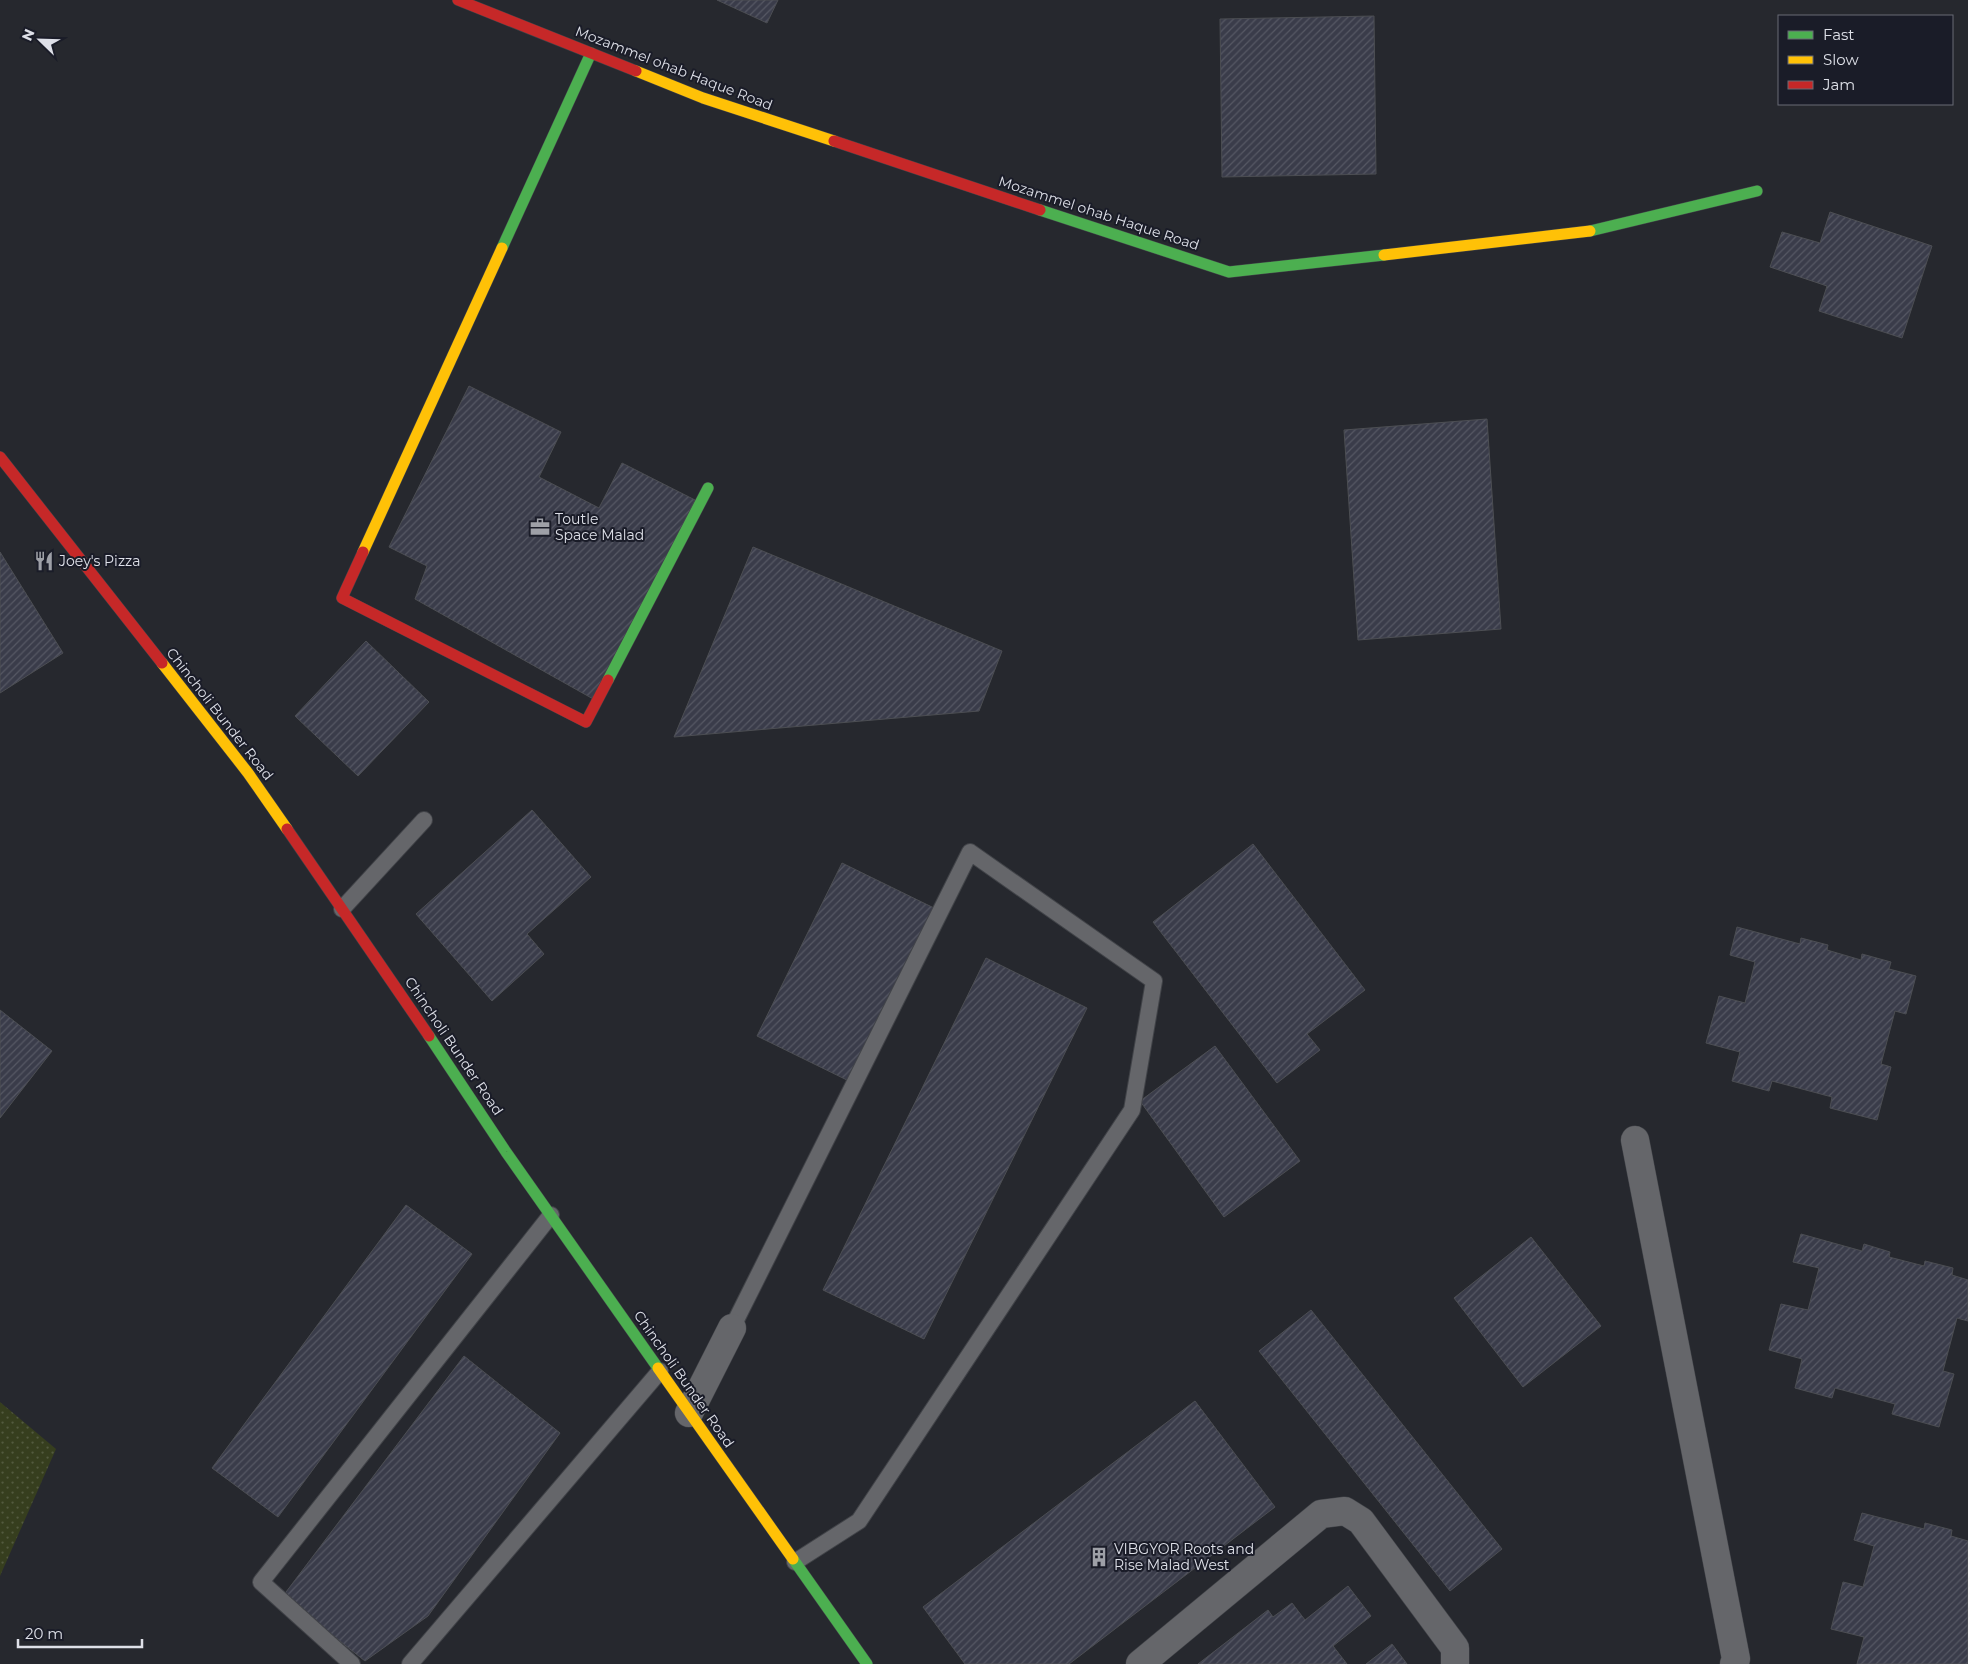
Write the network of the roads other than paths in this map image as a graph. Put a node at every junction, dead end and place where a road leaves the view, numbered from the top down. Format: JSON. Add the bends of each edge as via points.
{"nodes":[{"id":1,"x":458,"y":0,"type":"edge"},
{"id":2,"x":591,"y":53,"type":"junction"},
{"id":3,"x":1757,"y":191,"type":"dead end"},
{"id":4,"x":0,"y":456,"type":"edge"},
{"id":5,"x":708,"y":488,"type":"dead end"},
{"id":6,"x":424,"y":820,"type":"dead end"},
{"id":7,"x":342,"y":909,"type":"junction"},
{"id":8,"x":1635,"y":1140,"type":"dead end"},
{"id":9,"x":551,"y":1216,"type":"junction"},
{"id":10,"x":732,"y":1328,"type":"joint"},
{"id":11,"x":660,"y":1371,"type":"junction"},
{"id":12,"x":689,"y":1413,"type":"junction"},
{"id":13,"x":795,"y":1562,"type":"junction"},
{"id":14,"x":352,"y":1664,"type":"edge"},
{"id":15,"x":410,"y":1664,"type":"edge"},
{"id":16,"x":867,"y":1664,"type":"edge"},
{"id":17,"x":1140,"y":1664,"type":"edge"},
{"id":18,"x":1455,"y":1664,"type":"edge"},
{"id":19,"x":1734,"y":1664,"type":"edge"}],
"edges":[{"from":1,"to":2,"type":"street","name":"Mozammel ohab Haque Road"},
{"from":2,"to":3,"type":"street","name":"Mozammel ohab Haque Road","via":[[703,98],[1229,272],[1583,233]]},
{"from":2,"to":5,"type":"street","via":[[342,598],[586,722]]},
{"from":4,"to":7,"type":"street","name":"Chincholi Bunder Road","via":[[248,773]]},
{"from":6,"to":7,"type":"lane"},
{"from":7,"to":9,"type":"street","name":"Chincholi Bunder Road"},
{"from":8,"to":19,"type":"street","via":[[1736,1659]]},
{"from":9,"to":11,"type":"street","name":"Chincholi Bunder Road"},
{"from":9,"to":14,"type":"lane","via":[[261,1582]]},
{"from":10,"to":12,"type":"street"},
{"from":10,"to":13,"type":"lane","via":[[970,852],[1154,982],[1132,1110],[859,1521]]},
{"from":11,"to":12,"type":"street","name":"Chincholi Bunder Road"},
{"from":11,"to":15,"type":"lane"},
{"from":12,"to":13,"type":"street","name":"Chincholi Bunder Road"},
{"from":13,"to":16,"type":"street","name":"Chincholi Bunder Road"},
{"from":17,"to":18,"type":"street","via":[[1321,1514],[1345,1511],[1362,1521],[1455,1648]]}]}
